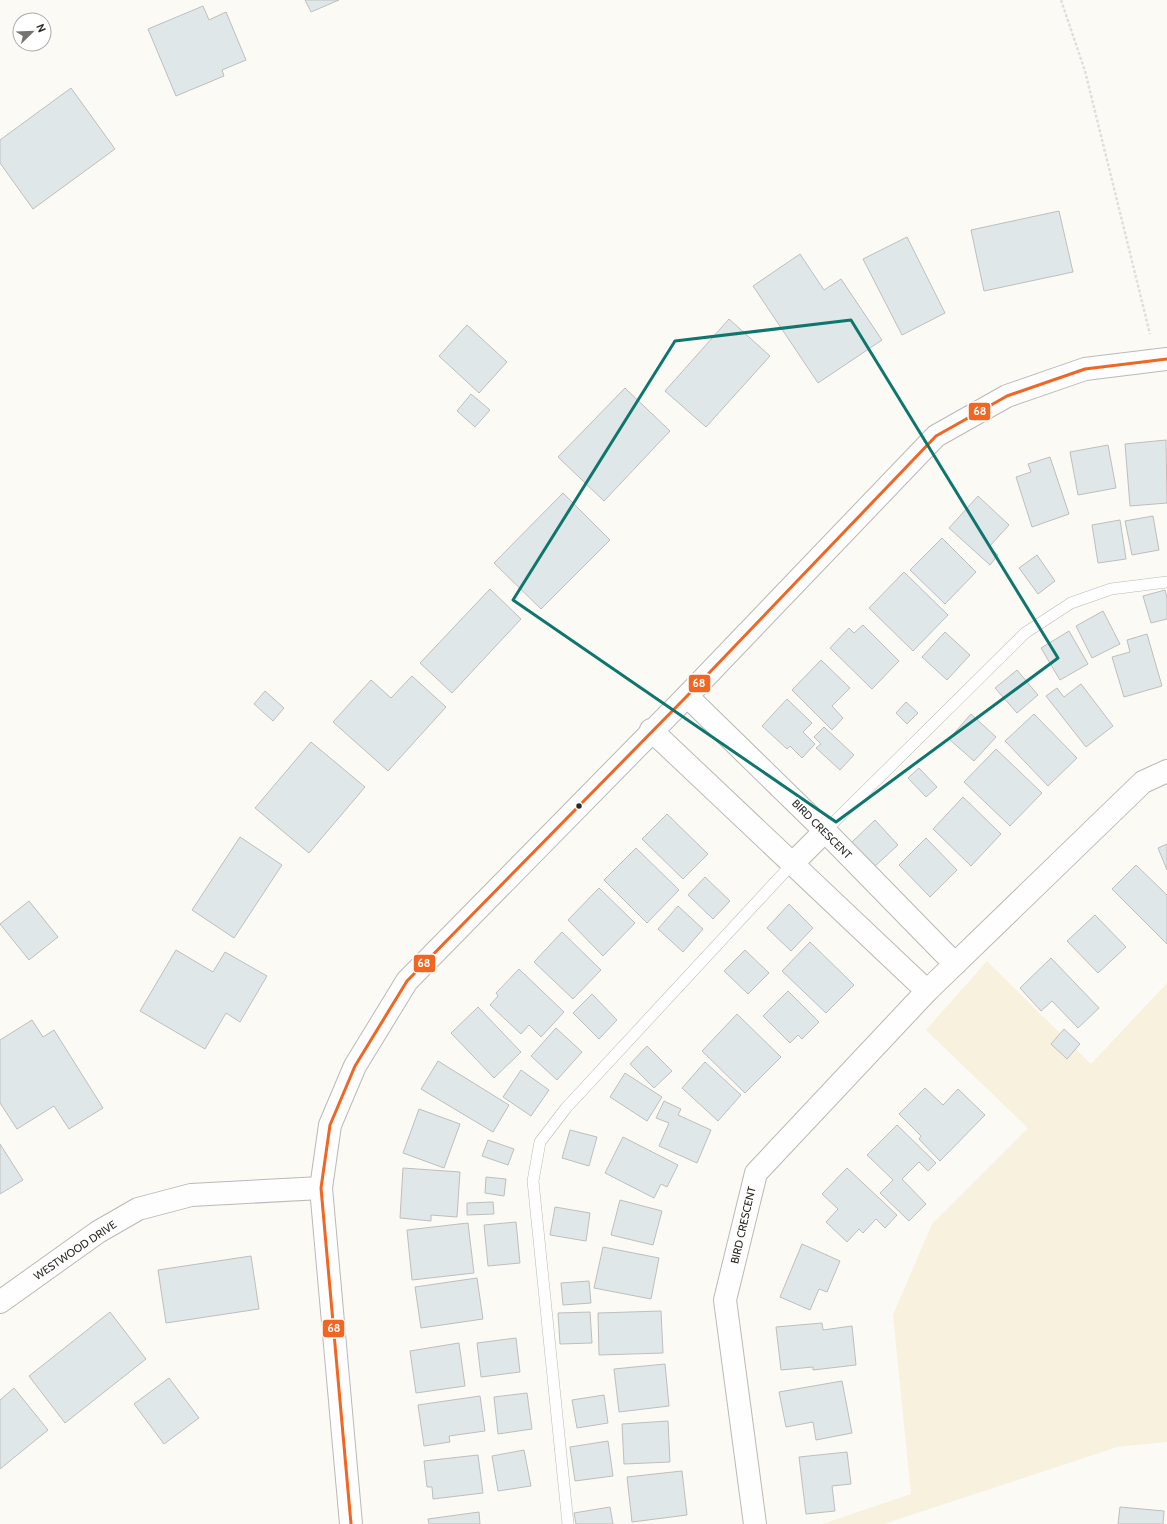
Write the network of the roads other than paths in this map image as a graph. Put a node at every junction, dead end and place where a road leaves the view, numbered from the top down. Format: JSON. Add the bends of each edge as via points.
{"nodes":[{"id":1,"x":1161,"y":360,"type":"edge"},
{"id":2,"x":1167,"y":582,"type":"edge"},
{"id":3,"x":687,"y":696,"type":"junction"},
{"id":4,"x":652,"y":730,"type":"junction"},
{"id":5,"x":1167,"y":771,"type":"edge"},
{"id":6,"x":825,"y":831,"type":"junction"},
{"id":7,"x":792,"y":864,"type":"junction"},
{"id":8,"x":955,"y":964,"type":"junction"},
{"id":9,"x":927,"y":991,"type":"junction"},
{"id":10,"x":321,"y":1188,"type":"junction"},
{"id":11,"x":0,"y":1302,"type":"edge"},
{"id":12,"x":351,"y":1524,"type":"edge"},
{"id":13,"x":568,"y":1524,"type":"edge"},
{"id":14,"x":755,"y":1524,"type":"edge"}],
"edges":[{"from":1,"to":3,"type":"street","via":[[1084,369],[1007,396],[936,436]]},
{"from":2,"to":6,"type":"lane","via":[[1111,589],[1071,603],[1025,633]]},
{"from":3,"to":4,"type":"street"},
{"from":3,"to":6,"type":"street","name":"BIRD CRESCENT"},
{"from":4,"to":7,"type":"street"},
{"from":4,"to":10,"type":"street","via":[[407,981],[355,1066],[330,1125]]},
{"from":5,"to":8,"type":"street","name":"BIRD CRESCENT","via":[[1144,782]]},
{"from":6,"to":7,"type":"street"},
{"from":6,"to":8,"type":"street","name":"BIRD CRESCENT"},
{"from":7,"to":9,"type":"street"},
{"from":7,"to":13,"type":"lane","via":[[566,1108],[540,1142],[533,1181]]},
{"from":8,"to":9,"type":"street","name":"BIRD CRESCENT"},
{"from":9,"to":14,"type":"street","name":"BIRD CRESCENT","via":[[756,1173],[725,1300]]},
{"from":10,"to":11,"type":"street","name":"WESTWOOD DRIVE","via":[[191,1195],[138,1209],[98,1232]]},
{"from":10,"to":12,"type":"street"}]}
